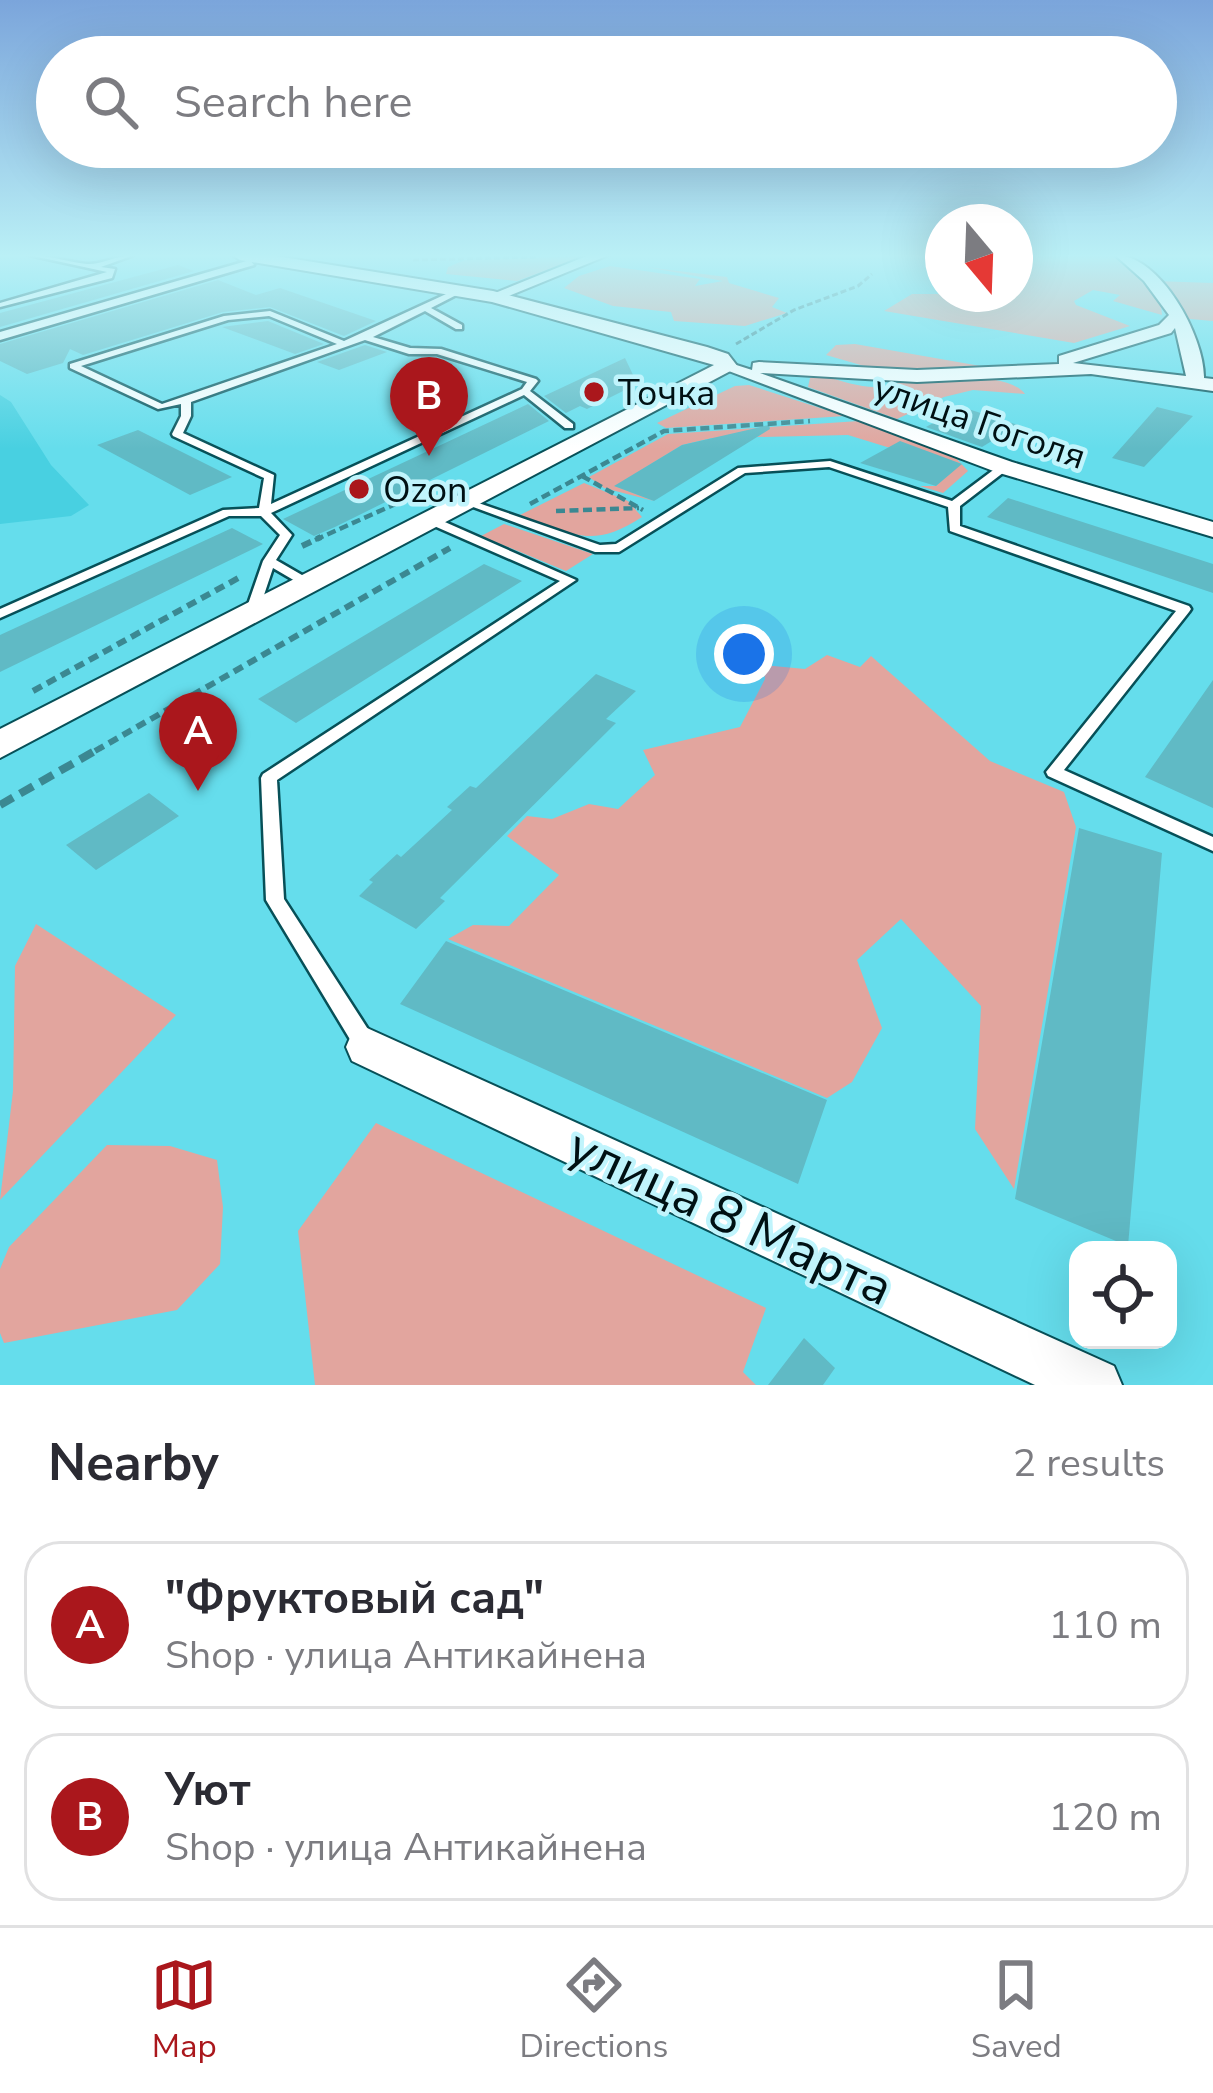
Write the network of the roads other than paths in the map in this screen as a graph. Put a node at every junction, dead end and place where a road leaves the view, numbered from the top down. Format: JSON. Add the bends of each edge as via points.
{"nodes":[{"id":1,"x":52,"y":320,"type":"edge"},
{"id":2,"x":222,"y":320,"type":"edge"},
{"id":3,"x":286,"y":320,"type":"edge"},
{"id":4,"x":399,"y":320,"type":"edge"},
{"id":5,"x":446,"y":320,"type":"edge"},
{"id":6,"x":578,"y":320,"type":"edge"},
{"id":7,"x":1174,"y":320,"type":"edge"},
{"id":8,"x":1176,"y":320,"type":"edge"},
{"id":9,"x":459,"y":327,"type":"dead end"},
{"id":10,"x":0,"y":336,"type":"edge"},
{"id":11,"x":365,"y":337,"type":"junction"},
{"id":12,"x":340,"y":342,"type":"junction"},
{"id":13,"x":728,"y":358,"type":"junction"},
{"id":14,"x":1017,"y":370,"type":"junction"},
{"id":15,"x":1204,"y":383,"type":"edge"},
{"id":16,"x":524,"y":391,"type":"junction"},
{"id":17,"x":186,"y":400,"type":"junction"},
{"id":18,"x":569,"y":426,"type":"dead end"},
{"id":19,"x":1004,"y":467,"type":"junction"},
{"id":20,"x":452,"y":492,"type":"junction"},
{"id":21,"x":954,"y":505,"type":"junction"},
{"id":22,"x":264,"y":512,"type":"junction"},
{"id":23,"x":429,"y":519,"type":"junction"},
{"id":24,"x":1213,"y":530,"type":"edge"},
{"id":25,"x":269,"y":561,"type":"junction"},
{"id":26,"x":308,"y":582,"type":"junction"},
{"id":27,"x":253,"y":610,"type":"junction"},
{"id":28,"x":0,"y":614,"type":"edge"},
{"id":29,"x":0,"y":745,"type":"edge"},
{"id":30,"x":1213,"y":844,"type":"edge"},
{"id":31,"x":367,"y":1047,"type":"joint"},
{"id":32,"x":1095,"y":1385,"type":"edge"}],
"edges":[{"from":1,"to":10,"type":"street"},
{"from":2,"to":17,"type":"lane","via":[[73,366],[161,407]]},
{"from":3,"to":12,"type":"lane"},
{"from":4,"to":11,"type":"lane"},
{"from":5,"to":9,"type":"lane"},
{"from":6,"to":13,"type":"street"},
{"from":7,"to":14,"type":"street","via":[[1084,356]]},
{"from":8,"to":15,"type":"street"},
{"from":11,"to":12,"type":"lane"},
{"from":11,"to":16,"type":"lane","via":[[533,382]]},
{"from":12,"to":17,"type":"lane"},
{"from":13,"to":14,"type":"street","via":[[917,376]]},
{"from":13,"to":19,"type":"street","name":"улица Гоголя"},
{"from":13,"to":20,"type":"street"},
{"from":14,"to":15,"type":"street","via":[[1091,368]]},
{"from":16,"to":18,"type":"lane"},
{"from":16,"to":22,"type":"lane"},
{"from":17,"to":22,"type":"lane","via":[[178,434],[270,476]]},
{"from":19,"to":21,"type":"lane"},
{"from":19,"to":24,"type":"street","name":"улица Гоголя"},
{"from":20,"to":21,"type":"lane","via":[[599,549],[619,548],[742,470],[830,464]]},
{"from":20,"to":23,"type":"street"},
{"from":21,"to":30,"type":"lane","via":[[954,528],[1184,609],[1054,772]]},
{"from":22,"to":25,"type":"lane","via":[[286,535]]},
{"from":22,"to":28,"type":"lane","via":[[226,512]]},
{"from":23,"to":26,"type":"street"},
{"from":23,"to":31,"type":"lane","via":[[570,580],[269,778],[275,899]]},
{"from":25,"to":26,"type":"lane"},
{"from":25,"to":27,"type":"lane"},
{"from":26,"to":27,"type":"street"},
{"from":27,"to":29,"type":"street"},
{"from":31,"to":32,"type":"street","name":"улица 8 Марта"}]}
